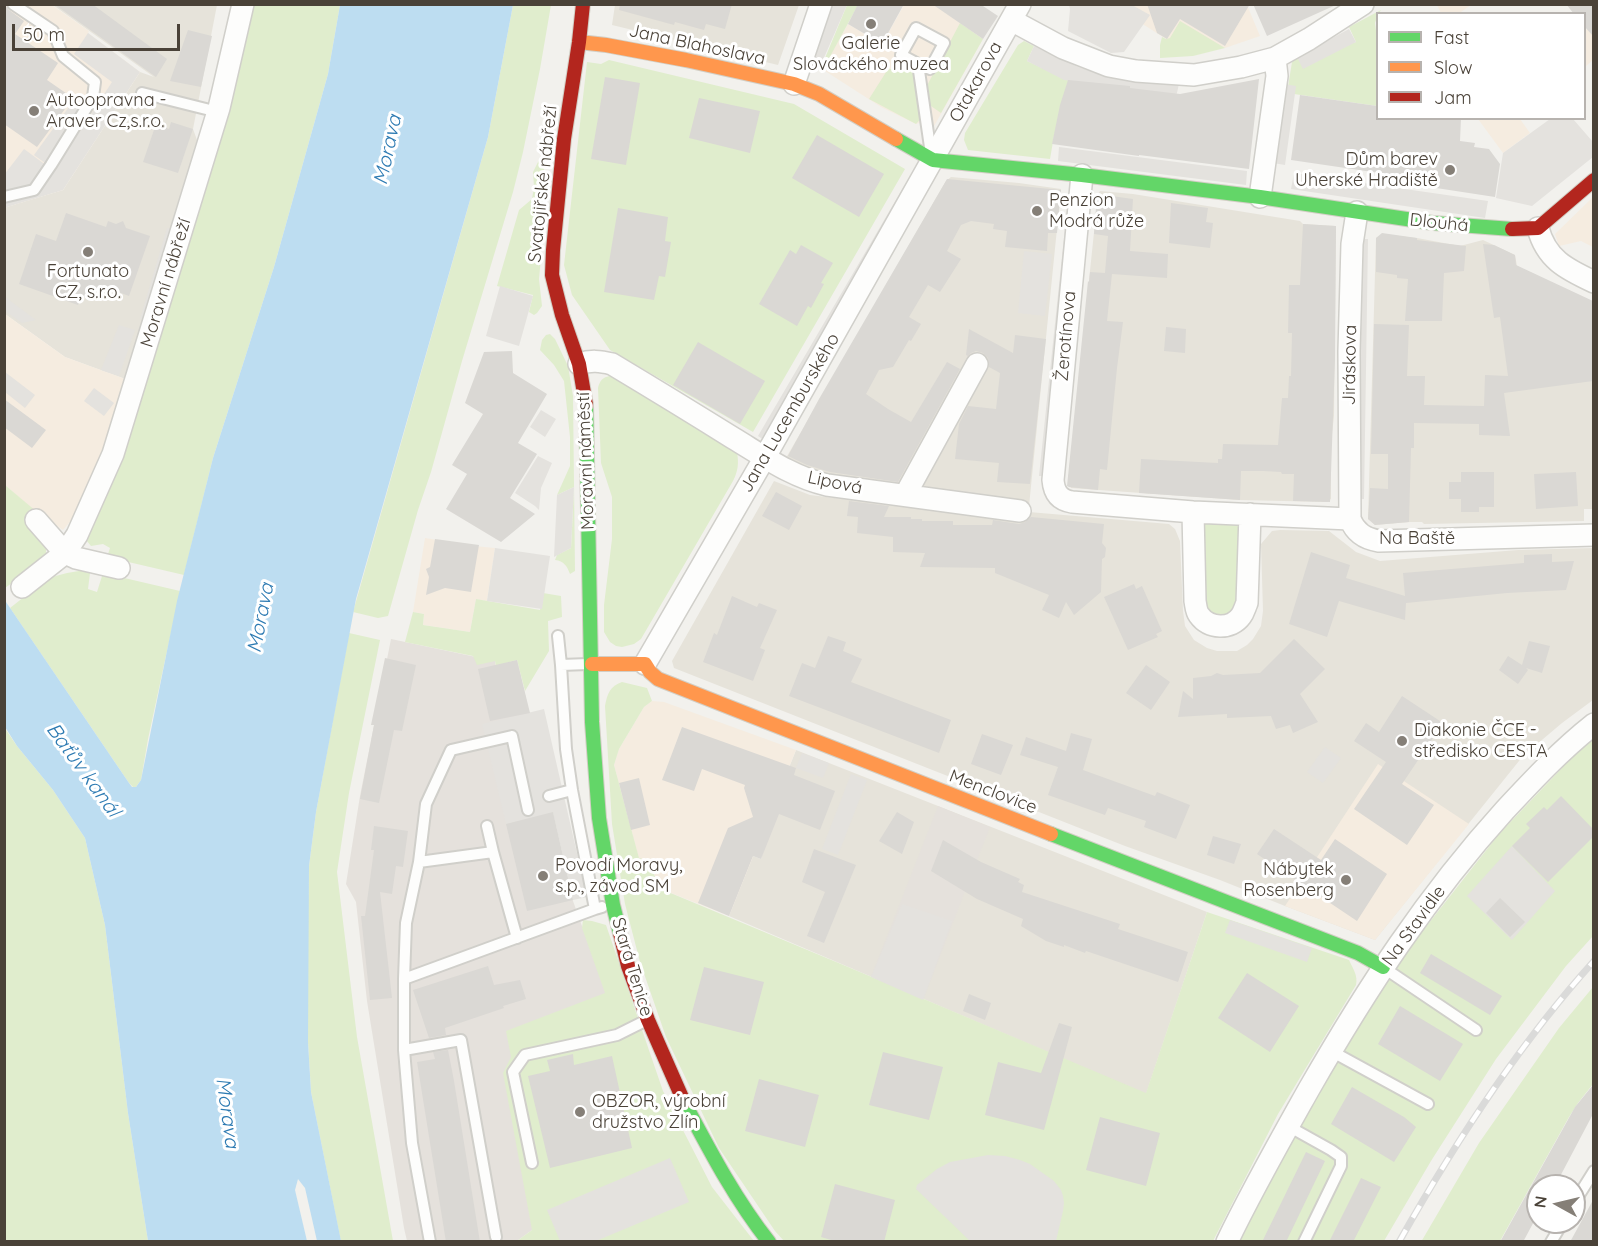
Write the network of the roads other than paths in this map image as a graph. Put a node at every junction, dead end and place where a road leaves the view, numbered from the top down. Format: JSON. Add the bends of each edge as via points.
{"nodes":[{"id":1,"x":13,"y":4,"type":"edge"},
{"id":2,"x":243,"y":4,"type":"edge"},
{"id":3,"x":583,"y":4,"type":"edge"},
{"id":4,"x":821,"y":4,"type":"edge"},
{"id":5,"x":1363,"y":4,"type":"edge"},
{"id":6,"x":1015,"y":12,"type":"edge"},
{"id":7,"x":579,"y":42,"type":"junction"},
{"id":8,"x":1275,"y":58,"type":"junction"},
{"id":9,"x":918,"y":64,"type":"dead end"},
{"id":10,"x":794,"y":84,"type":"junction"},
{"id":11,"x":142,"y":93,"type":"dead end"},
{"id":12,"x":218,"y":112,"type":"junction"},
{"id":13,"x":933,"y":160,"type":"junction"},
{"id":14,"x":1082,"y":175,"type":"junction"},
{"id":15,"x":1593,"y":180,"type":"edge"},
{"id":16,"x":4,"y":197,"type":"edge"},
{"id":17,"x":1260,"y":197,"type":"junction"},
{"id":18,"x":1357,"y":212,"type":"junction"},
{"id":19,"x":1538,"y":228,"type":"junction"},
{"id":20,"x":1593,"y":282,"type":"edge"},
{"id":21,"x":579,"y":364,"type":"junction"},
{"id":22,"x":977,"y":364,"type":"dead end"},
{"id":23,"x":765,"y":457,"type":"junction"},
{"id":24,"x":909,"y":496,"type":"junction"},
{"id":25,"x":1020,"y":511,"type":"dead end"},
{"id":26,"x":1193,"y":512,"type":"junction"},
{"id":27,"x":1250,"y":514,"type":"junction"},
{"id":28,"x":1350,"y":519,"type":"junction"},
{"id":29,"x":36,"y":520,"type":"dead end"},
{"id":30,"x":1593,"y":535,"type":"edge"},
{"id":31,"x":65,"y":553,"type":"junction"},
{"id":32,"x":119,"y":568,"type":"dead end"},
{"id":33,"x":22,"y":587,"type":"dead end"},
{"id":34,"x":558,"y":636,"type":"dead end"},
{"id":35,"x":592,"y":664,"type":"junction"},
{"id":36,"x":645,"y":664,"type":"junction"},
{"id":37,"x":561,"y":665,"type":"junction"},
{"id":38,"x":1593,"y":724,"type":"edge"},
{"id":39,"x":572,"y":790,"type":"junction"},
{"id":40,"x":549,"y":796,"type":"dead end"},
{"id":41,"x":528,"y":810,"type":"dead end"},
{"id":42,"x":487,"y":826,"type":"dead end"},
{"id":43,"x":493,"y":852,"type":"junction"},
{"id":44,"x":419,"y":862,"type":"junction"},
{"id":45,"x":613,"y":905,"type":"junction"},
{"id":46,"x":595,"y":909,"type":"junction"},
{"id":47,"x":517,"y":938,"type":"junction"},
{"id":48,"x":1383,"y":967,"type":"junction"},
{"id":49,"x":404,"y":980,"type":"junction"},
{"id":50,"x":648,"y":1020,"type":"junction"},
{"id":51,"x":1476,"y":1030,"type":"dead end"},
{"id":52,"x":404,"y":1050,"type":"junction"},
{"id":53,"x":1331,"y":1051,"type":"junction"},
{"id":54,"x":1428,"y":1104,"type":"dead end"},
{"id":55,"x":1288,"y":1126,"type":"junction"},
{"id":56,"x":532,"y":1163,"type":"dead end"},
{"id":57,"x":496,"y":1237,"type":"dead end"},
{"id":58,"x":430,"y":1242,"type":"edge"},
{"id":59,"x":769,"y":1242,"type":"edge"},
{"id":60,"x":1227,"y":1242,"type":"edge"},
{"id":61,"x":1304,"y":1242,"type":"edge"}],
"edges":[{"from":1,"to":16,"type":"lane","via":[[53,31],[63,56],[96,82],[93,97],[34,190]]},
{"from":2,"to":12,"type":"street","name":"Moravní nábřeží"},
{"from":3,"to":7,"type":"street","name":"Svatojiřské nábřeží"},
{"from":4,"to":10,"type":"street"},
{"from":5,"to":8,"type":"street"},
{"from":6,"to":8,"type":"street","via":[[1063,48],[1108,66],[1136,71],[1194,75]]},
{"from":6,"to":13,"type":"street","name":"Otakarova"},
{"from":7,"to":10,"type":"street","name":"Jana Blahoslava"},
{"from":7,"to":21,"type":"street","name":"Svatojiřské nábřeží","via":[[564,139],[552,275]]},
{"from":8,"to":17,"type":"street"},
{"from":9,"to":13,"type":"lane"},
{"from":10,"to":13,"type":"street","name":"Jana Blahoslava","via":[[819,94]]},
{"from":11,"to":12,"type":"lane"},
{"from":12,"to":31,"type":"street","name":"Moravní nábřeží","via":[[113,454]]},
{"from":13,"to":14,"type":"street","name":"Dlouhá"},
{"from":13,"to":23,"type":"street","name":"Jana Lucemburského"},
{"from":14,"to":17,"type":"street","name":"Dlouhá"},
{"from":14,"to":26,"type":"street","name":"Žerotínova","via":[[1053,486],[1058,496],[1072,502]]},
{"from":15,"to":19,"type":"street"},
{"from":17,"to":18,"type":"street","name":"Dlouhá"},
{"from":18,"to":19,"type":"street","name":"Dlouhá","via":[[1499,229]]},
{"from":18,"to":28,"type":"street","name":"Jiráskova","via":[[1352,244]]},
{"from":19,"to":20,"type":"street","via":[[1545,248],[1555,259]]},
{"from":21,"to":23,"type":"street","via":[[612,364]]},
{"from":21,"to":35,"type":"street","name":"Moravní náměstí","via":[[589,438]]},
{"from":22,"to":24,"type":"street","via":[[909,488]]},
{"from":23,"to":24,"type":"street","name":"Lipová","via":[[812,482]]},
{"from":23,"to":36,"type":"street","name":"Jana Lucemburského"},
{"from":24,"to":25,"type":"street","name":"Lipová"},
{"from":26,"to":27,"type":"street"},
{"from":26,"to":27,"type":"street","via":[[1196,609],[1209,624],[1221,627],[1238,620],[1247,603]]},
{"from":27,"to":28,"type":"street"},
{"from":28,"to":30,"type":"street","name":"Na Baště","via":[[1364,537],[1379,541]]},
{"from":29,"to":31,"type":"street"},
{"from":31,"to":32,"type":"street"},
{"from":31,"to":33,"type":"street","name":"Moravní nábřeží"},
{"from":34,"to":37,"type":"lane"},
{"from":35,"to":36,"type":"street"},
{"from":35,"to":37,"type":"lane"},
{"from":35,"to":45,"type":"street","name":"Stará Tenice","via":[[595,780]]},
{"from":36,"to":48,"type":"street","name":"Menclovice","via":[[658,680],[1358,953]]},
{"from":37,"to":39,"type":"lane"},
{"from":38,"to":48,"type":"street","name":"Na Stavidle","via":[[1551,762],[1486,832]]},
{"from":39,"to":40,"type":"lane"},
{"from":39,"to":46,"type":"lane"},
{"from":41,"to":44,"type":"lane","via":[[512,736],[451,750],[426,804]]},
{"from":42,"to":43,"type":"lane"},
{"from":43,"to":44,"type":"lane"},
{"from":43,"to":47,"type":"lane"},
{"from":44,"to":49,"type":"lane","via":[[406,923]]},
{"from":45,"to":46,"type":"lane"},
{"from":45,"to":50,"type":"street","name":"Stará Tenice","via":[[628,966]]},
{"from":46,"to":47,"type":"lane"},
{"from":47,"to":49,"type":"lane"},
{"from":48,"to":51,"type":"lane"},
{"from":48,"to":53,"type":"street","name":"Na Stavidle"},
{"from":49,"to":52,"type":"lane"},
{"from":50,"to":56,"type":"lane","via":[[617,1035],[525,1055],[513,1072]]},
{"from":50,"to":59,"type":"street","name":"Stará Tenice","via":[[714,1159]]},
{"from":52,"to":57,"type":"lane","via":[[462,1041]]},
{"from":52,"to":58,"type":"lane","via":[[412,1143]]},
{"from":53,"to":54,"type":"lane"},
{"from":53,"to":55,"type":"street","name":"Na Stavidle"},
{"from":55,"to":60,"type":"street","name":"Na Stavidle"},
{"from":55,"to":61,"type":"lane","via":[[1331,1150],[1342,1161]]}]}
